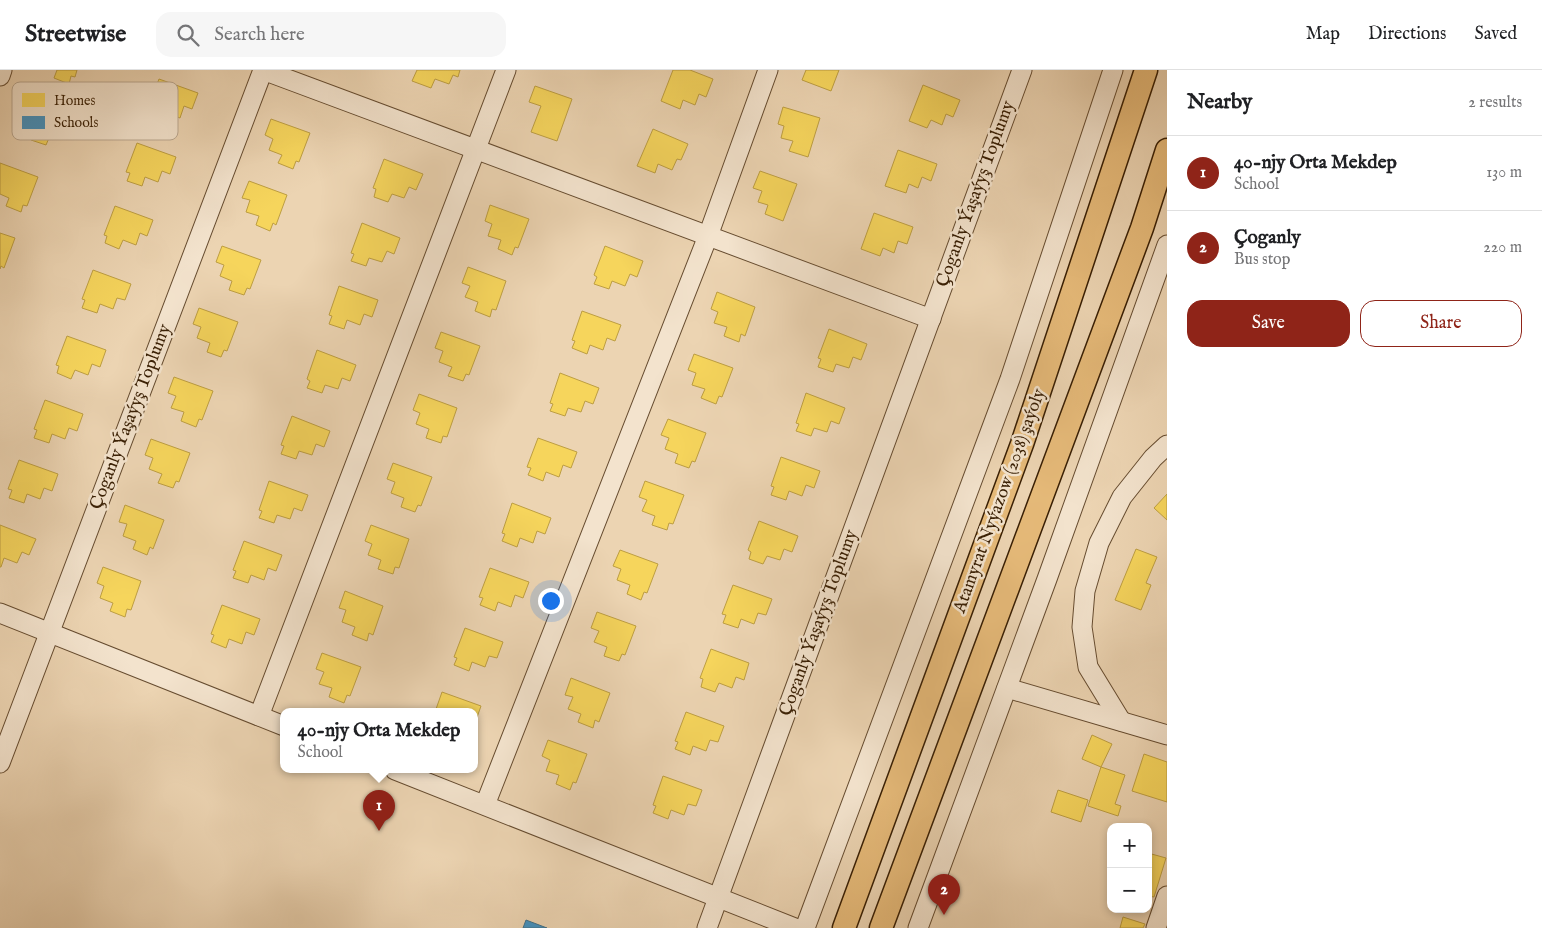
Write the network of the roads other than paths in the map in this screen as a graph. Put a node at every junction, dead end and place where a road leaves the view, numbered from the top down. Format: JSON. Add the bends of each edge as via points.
{"nodes":[{"id":1,"x":2,"y":70,"type":"edge"},
{"id":2,"x":263,"y":70,"type":"edge"},
{"id":3,"x":506,"y":70,"type":"edge"},
{"id":4,"x":768,"y":70,"type":"edge"},
{"id":5,"x":1022,"y":70,"type":"edge"},
{"id":6,"x":1113,"y":70,"type":"edge"},
{"id":7,"x":1146,"y":70,"type":"edge"},
{"id":8,"x":0,"y":76,"type":"edge"},
{"id":9,"x":475,"y":149,"type":"junction"},
{"id":10,"x":1167,"y":150,"type":"edge"},
{"id":11,"x":708,"y":236,"type":"junction"},
{"id":12,"x":1167,"y":245,"type":"edge"},
{"id":13,"x":931,"y":319,"type":"junction"},
{"id":14,"x":1167,"y":445,"type":"edge"},
{"id":15,"x":0,"y":614,"type":"edge"},
{"id":16,"x":49,"y":633,"type":"junction"},
{"id":17,"x":1007,"y":688,"type":"junction"},
{"id":18,"x":259,"y":716,"type":"junction"},
{"id":19,"x":1121,"y":721,"type":"junction"},
{"id":20,"x":280,"y":724,"type":"edge"},
{"id":21,"x":1167,"y":735,"type":"edge"},
{"id":22,"x":0,"y":764,"type":"edge"},
{"id":23,"x":403,"y":773,"type":"edge"},
{"id":24,"x":485,"y":805,"type":"junction"},
{"id":25,"x":1167,"y":896,"type":"edge"},
{"id":26,"x":718,"y":898,"type":"junction"},
{"id":27,"x":707,"y":928,"type":"edge"},
{"id":28,"x":795,"y":928,"type":"edge"},
{"id":29,"x":805,"y":928,"type":"edge"},
{"id":30,"x":844,"y":928,"type":"edge"},
{"id":31,"x":882,"y":928,"type":"edge"},
{"id":32,"x":918,"y":928,"type":"edge"},
{"id":33,"x":1156,"y":928,"type":"edge"}],
"edges":[{"from":1,"to":8,"type":"street"},
{"from":2,"to":9,"type":"street","name":"Çoganly Ýaşaýyş Toplumy"},
{"from":2,"to":16,"type":"street","name":"Çoganly Ýaşaýyş Toplumy"},
{"from":3,"to":9,"type":"street"},
{"from":4,"to":11,"type":"street"},
{"from":5,"to":13,"type":"street","name":"Çoganly Ýaşaýyş Toplumy"},
{"from":6,"to":29,"type":"street","via":[[1010,379]]},
{"from":7,"to":30,"type":"main road","name":"Atamyrat Nyýazow (2038) şaýoly","via":[[1022,444]]},
{"from":9,"to":11,"type":"street","name":"Çoganly Ýaşaýyş Toplumy"},
{"from":9,"to":18,"type":"street"},
{"from":10,"to":31,"type":"main road","via":[[1139,237]]},
{"from":11,"to":13,"type":"street","name":"Çoganly Ýaşaýyş Toplumy"},
{"from":11,"to":24,"type":"street"},
{"from":12,"to":17,"type":"street"},
{"from":13,"to":26,"type":"street","name":"Çoganly Ýaşaýyş Toplumy"},
{"from":14,"to":19,"type":"street","via":[[1122,497],[1099,543],[1085,591],[1082,627],[1088,667]]},
{"from":15,"to":16,"type":"street"},
{"from":16,"to":18,"type":"street"},
{"from":16,"to":22,"type":"street","name":"Çoganly Ýaşaýyş Toplumy"},
{"from":17,"to":19,"type":"street"},
{"from":17,"to":32,"type":"street"},
{"from":18,"to":20,"type":"street"},
{"from":19,"to":21,"type":"street"},
{"from":23,"to":24,"type":"street"},
{"from":24,"to":26,"type":"street"},
{"from":25,"to":33,"type":"street"},
{"from":26,"to":27,"type":"street","name":"Çoganly Ýaşaýyş Toplumy"},
{"from":26,"to":28,"type":"street"}]}
